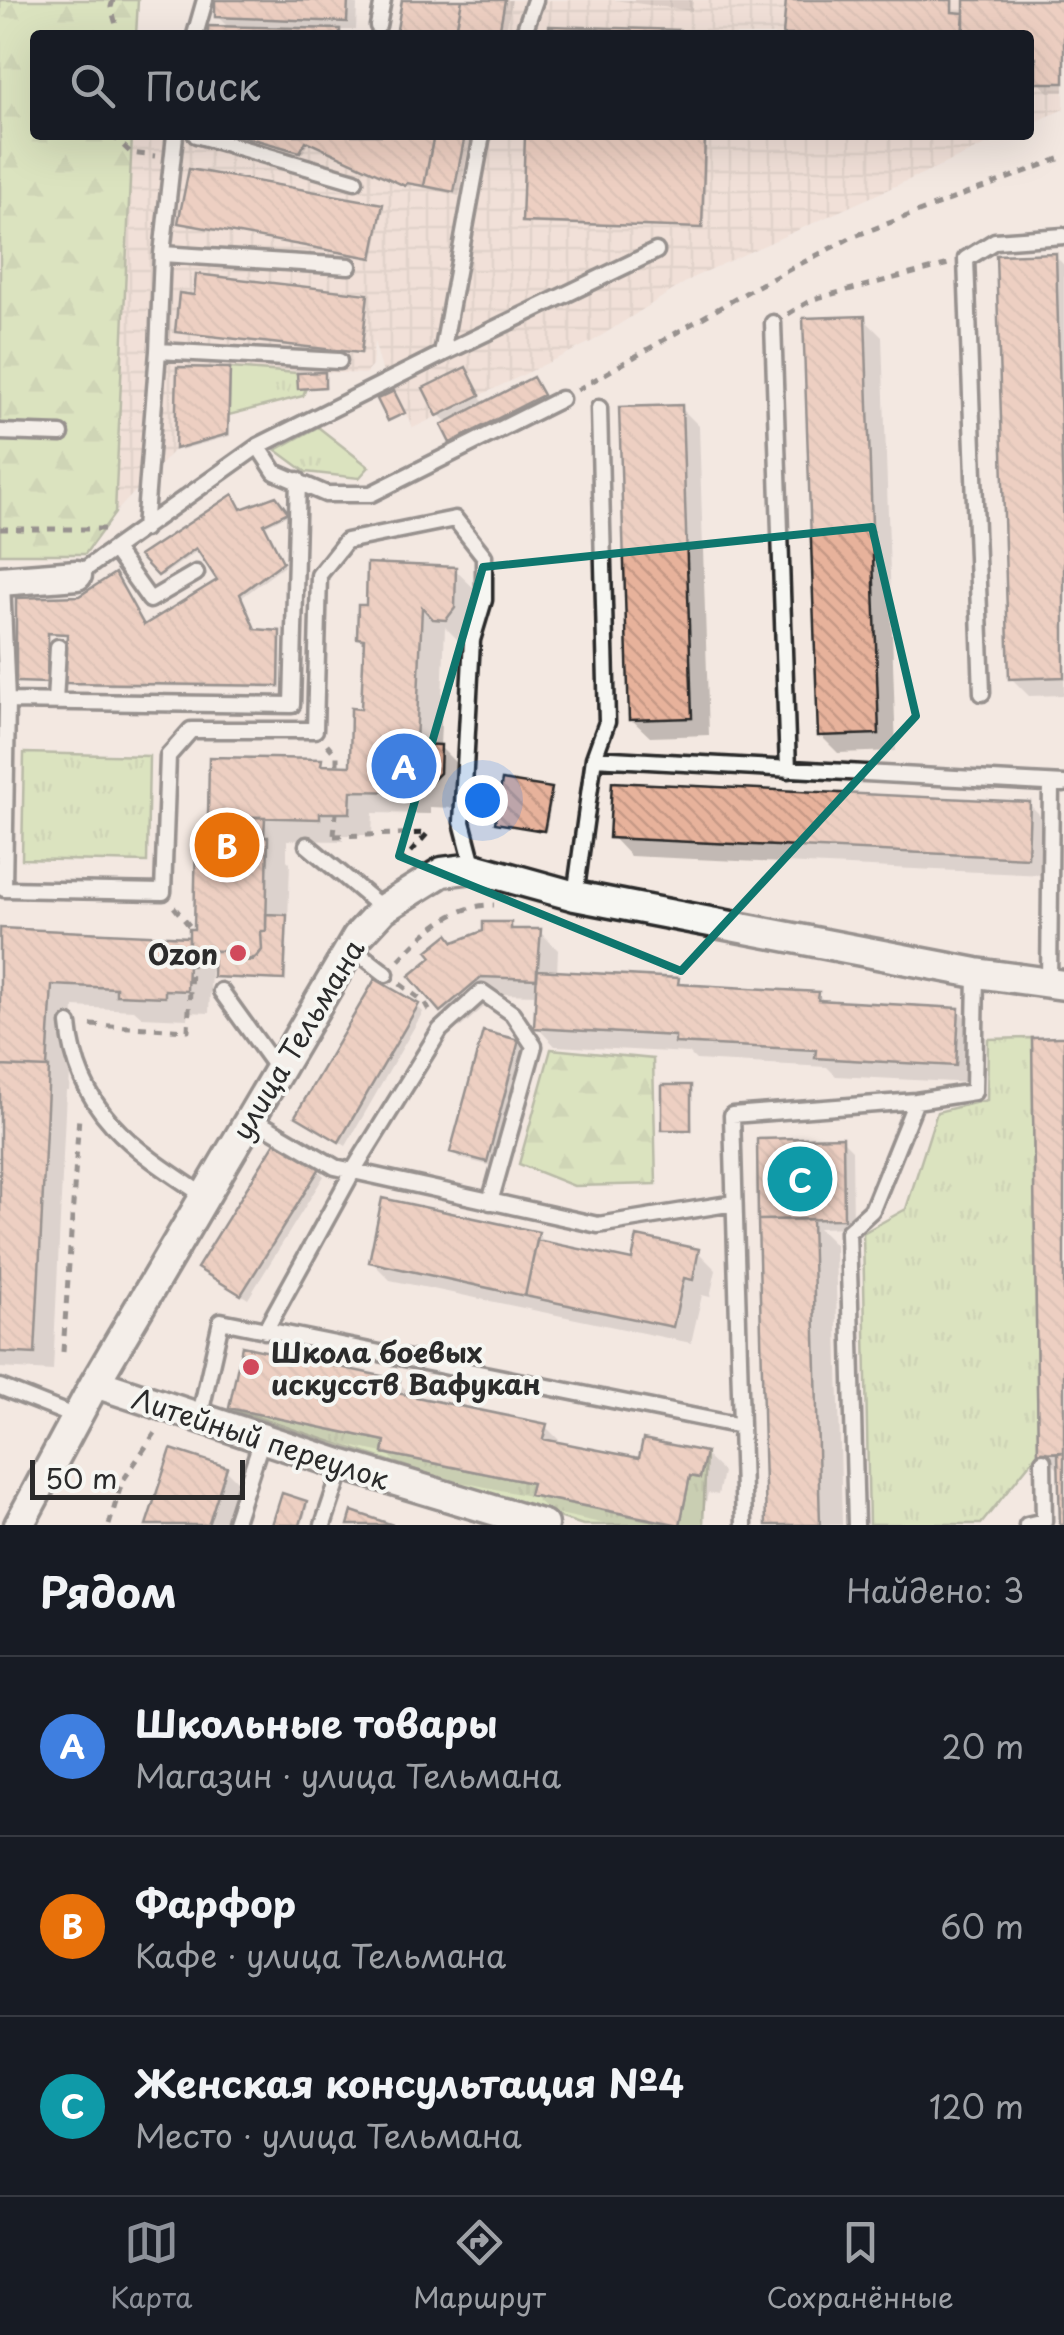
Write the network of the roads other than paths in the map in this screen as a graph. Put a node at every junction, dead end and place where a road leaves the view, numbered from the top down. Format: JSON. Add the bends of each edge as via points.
{"nodes":[{"id":1,"x":205,"y":0,"type":"edge"},
{"id":2,"x":383,"y":0,"type":"edge"},
{"id":3,"x":534,"y":0,"type":"edge"},
{"id":4,"x":378,"y":26,"type":"dead end"},
{"id":5,"x":197,"y":30,"type":"edge"},
{"id":6,"x":525,"y":30,"type":"edge"},
{"id":7,"x":174,"y":140,"type":"edge"},
{"id":8,"x":213,"y":140,"type":"edge"},
{"id":9,"x":481,"y":140,"type":"edge"},
{"id":10,"x":355,"y":181,"type":"dead end"},
{"id":11,"x":1064,"y":236,"type":"edge"},
{"id":12,"x":656,"y":251,"type":"dead end"},
{"id":13,"x":162,"y":254,"type":"junction"},
{"id":14,"x":349,"y":266,"type":"dead end"},
{"id":15,"x":773,"y":323,"type":"road end"},
{"id":16,"x":158,"y":350,"type":"junction"},
{"id":17,"x":442,"y":354,"type":"junction"},
{"id":18,"x":338,"y":360,"type":"dead end"},
{"id":19,"x":561,"y":399,"type":"road end"},
{"id":20,"x":600,"y":408,"type":"dead end"},
{"id":21,"x":0,"y":432,"type":"edge"},
{"id":22,"x":61,"y":434,"type":"dead end"},
{"id":23,"x":258,"y":446,"type":"junction"},
{"id":24,"x":298,"y":480,"type":"junction"},
{"id":25,"x":144,"y":529,"type":"junction"},
{"id":26,"x":115,"y":551,"type":"junction"},
{"id":27,"x":196,"y":574,"type":"dead end"},
{"id":28,"x":78,"y":575,"type":"joint"},
{"id":29,"x":1,"y":581,"type":"edge"},
{"id":30,"x":58,"y":647,"type":"dead end"},
{"id":31,"x":982,"y":693,"type":"dead end"},
{"id":32,"x":7,"y":701,"type":"junction"},
{"id":33,"x":55,"y":702,"type":"junction"},
{"id":34,"x":594,"y":758,"type":"junction"},
{"id":35,"x":788,"y":770,"type":"junction"},
{"id":36,"x":1058,"y":784,"type":"edge"},
{"id":37,"x":307,"y":844,"type":"dead end"},
{"id":38,"x":474,"y":868,"type":"junction"},
{"id":39,"x":575,"y":896,"type":"junction"},
{"id":40,"x":377,"y":904,"type":"junction"},
{"id":41,"x":350,"y":948,"type":"junction"},
{"id":42,"x":976,"y":973,"type":"junction"},
{"id":43,"x":386,"y":974,"type":"road end"},
{"id":44,"x":1057,"y":984,"type":"edge"},
{"id":45,"x":220,"y":992,"type":"dead end"},
{"id":46,"x":69,"y":1024,"type":"road end"},
{"id":47,"x":278,"y":1070,"type":"junction"},
{"id":48,"x":916,"y":1100,"type":"junction"},
{"id":49,"x":250,"y":1117,"type":"junction"},
{"id":50,"x":353,"y":1171,"type":"junction"},
{"id":51,"x":204,"y":1195,"type":"junction"},
{"id":52,"x":490,"y":1202,"type":"junction"},
{"id":53,"x":734,"y":1203,"type":"junction"},
{"id":54,"x":265,"y":1330,"type":"junction"},
{"id":55,"x":94,"y":1383,"type":"junction"},
{"id":56,"x":0,"y":1387,"type":"edge"},
{"id":57,"x":76,"y":1417,"type":"junction"},
{"id":58,"x":200,"y":1419,"type":"junction"},
{"id":59,"x":741,"y":1426,"type":"junction"},
{"id":60,"x":262,"y":1439,"type":"junction"},
{"id":61,"x":1043,"y":1461,"type":"dead end"},
{"id":62,"x":343,"y":1466,"type":"junction"},
{"id":63,"x":508,"y":1520,"type":"edge"},
{"id":64,"x":19,"y":1525,"type":"edge"},
{"id":65,"x":234,"y":1525,"type":"edge"},
{"id":66,"x":324,"y":1525,"type":"edge"},
{"id":67,"x":543,"y":1525,"type":"edge"},
{"id":68,"x":744,"y":1525,"type":"edge"},
{"id":69,"x":856,"y":1525,"type":"edge"},
{"id":70,"x":1028,"y":1525,"type":"edge"}],
"edges":[{"from":1,"to":5,"type":"lane"},
{"from":2,"to":4,"type":"lane"},
{"from":3,"to":6,"type":"lane"},
{"from":7,"to":13,"type":"lane"},
{"from":8,"to":10,"type":"lane"},
{"from":9,"to":17,"type":"lane"},
{"from":11,"to":31,"type":"lane","via":[[995,242],[966,259]]},
{"from":12,"to":17,"type":"lane"},
{"from":13,"to":14,"type":"lane"},
{"from":13,"to":16,"type":"lane"},
{"from":15,"to":35,"type":"lane"},
{"from":16,"to":18,"type":"lane"},
{"from":16,"to":25,"type":"lane"},
{"from":17,"to":23,"type":"lane"},
{"from":19,"to":24,"type":"lane","via":[[371,494],[326,494]]},
{"from":20,"to":34,"type":"lane","via":[[607,722]]},
{"from":21,"to":22,"type":"lane"},
{"from":23,"to":24,"type":"lane","via":[[274,472]]},
{"from":23,"to":25,"type":"lane"},
{"from":24,"to":33,"type":"lane","via":[[292,705]]},
{"from":25,"to":26,"type":"lane"},
{"from":26,"to":27,"type":"lane","via":[[150,600]]},
{"from":26,"to":28,"type":"lane"},
{"from":28,"to":29,"type":"street"},
{"from":29,"to":32,"type":"lane"},
{"from":30,"to":33,"type":"lane"},
{"from":32,"to":33,"type":"lane"},
{"from":32,"to":38,"type":"lane","via":[[4,889],[163,892],[168,756],[190,730],[315,730],[318,575],[346,541],[456,519],[484,556],[484,600],[472,640],[462,822]]},
{"from":34,"to":35,"type":"lane"},
{"from":34,"to":39,"type":"lane"},
{"from":35,"to":36,"type":"lane"},
{"from":36,"to":44,"type":"lane"},
{"from":37,"to":40,"type":"lane"},
{"from":38,"to":39,"type":"street"},
{"from":38,"to":40,"type":"street","name":"улица Тельмана","via":[[442,872]]},
{"from":39,"to":42,"type":"street"},
{"from":40,"to":41,"type":"street","name":"улица Тельмана"},
{"from":41,"to":43,"type":"lane"},
{"from":41,"to":47,"type":"street","name":"улица Тельмана"},
{"from":42,"to":44,"type":"street"},
{"from":42,"to":48,"type":"lane","via":[[974,1092]]},
{"from":45,"to":47,"type":"lane"},
{"from":46,"to":51,"type":"lane","via":[[92,1104],[134,1150]]},
{"from":47,"to":49,"type":"street","name":"улица Тельмана"},
{"from":48,"to":53,"type":"lane","via":[[732,1115]]},
{"from":48,"to":69,"type":"lane","via":[[872,1210],[848,1232]]},
{"from":49,"to":50,"type":"lane","via":[[335,1168]]},
{"from":49,"to":51,"type":"street","name":"улица Тельмана"},
{"from":50,"to":52,"type":"lane"},
{"from":50,"to":52,"type":"lane","via":[[440,1030],[482,992],[512,1012],[534,1046]]},
{"from":50,"to":54,"type":"lane"},
{"from":51,"to":55,"type":"street","name":"улица Тельмана"},
{"from":52,"to":53,"type":"lane","via":[[598,1225]]},
{"from":53,"to":59,"type":"lane"},
{"from":54,"to":58,"type":"lane","via":[[221,1322]]},
{"from":54,"to":59,"type":"lane"},
{"from":55,"to":57,"type":"street","name":"улица Тельмана"},
{"from":55,"to":58,"type":"street","name":"Литейный переулок"},
{"from":56,"to":57,"type":"lane"},
{"from":57,"to":64,"type":"street","name":"улица Тельмана"},
{"from":58,"to":60,"type":"street","name":"Литейный переулок"},
{"from":59,"to":68,"type":"lane"},
{"from":60,"to":62,"type":"street","name":"Литейный переулок"},
{"from":60,"to":65,"type":"lane"},
{"from":61,"to":70,"type":"lane","via":[[1044,1521]]},
{"from":62,"to":63,"type":"street","name":"Литейный переулок"},
{"from":62,"to":66,"type":"lane"},
{"from":63,"to":67,"type":"street","name":"Литейный переулок"}]}
